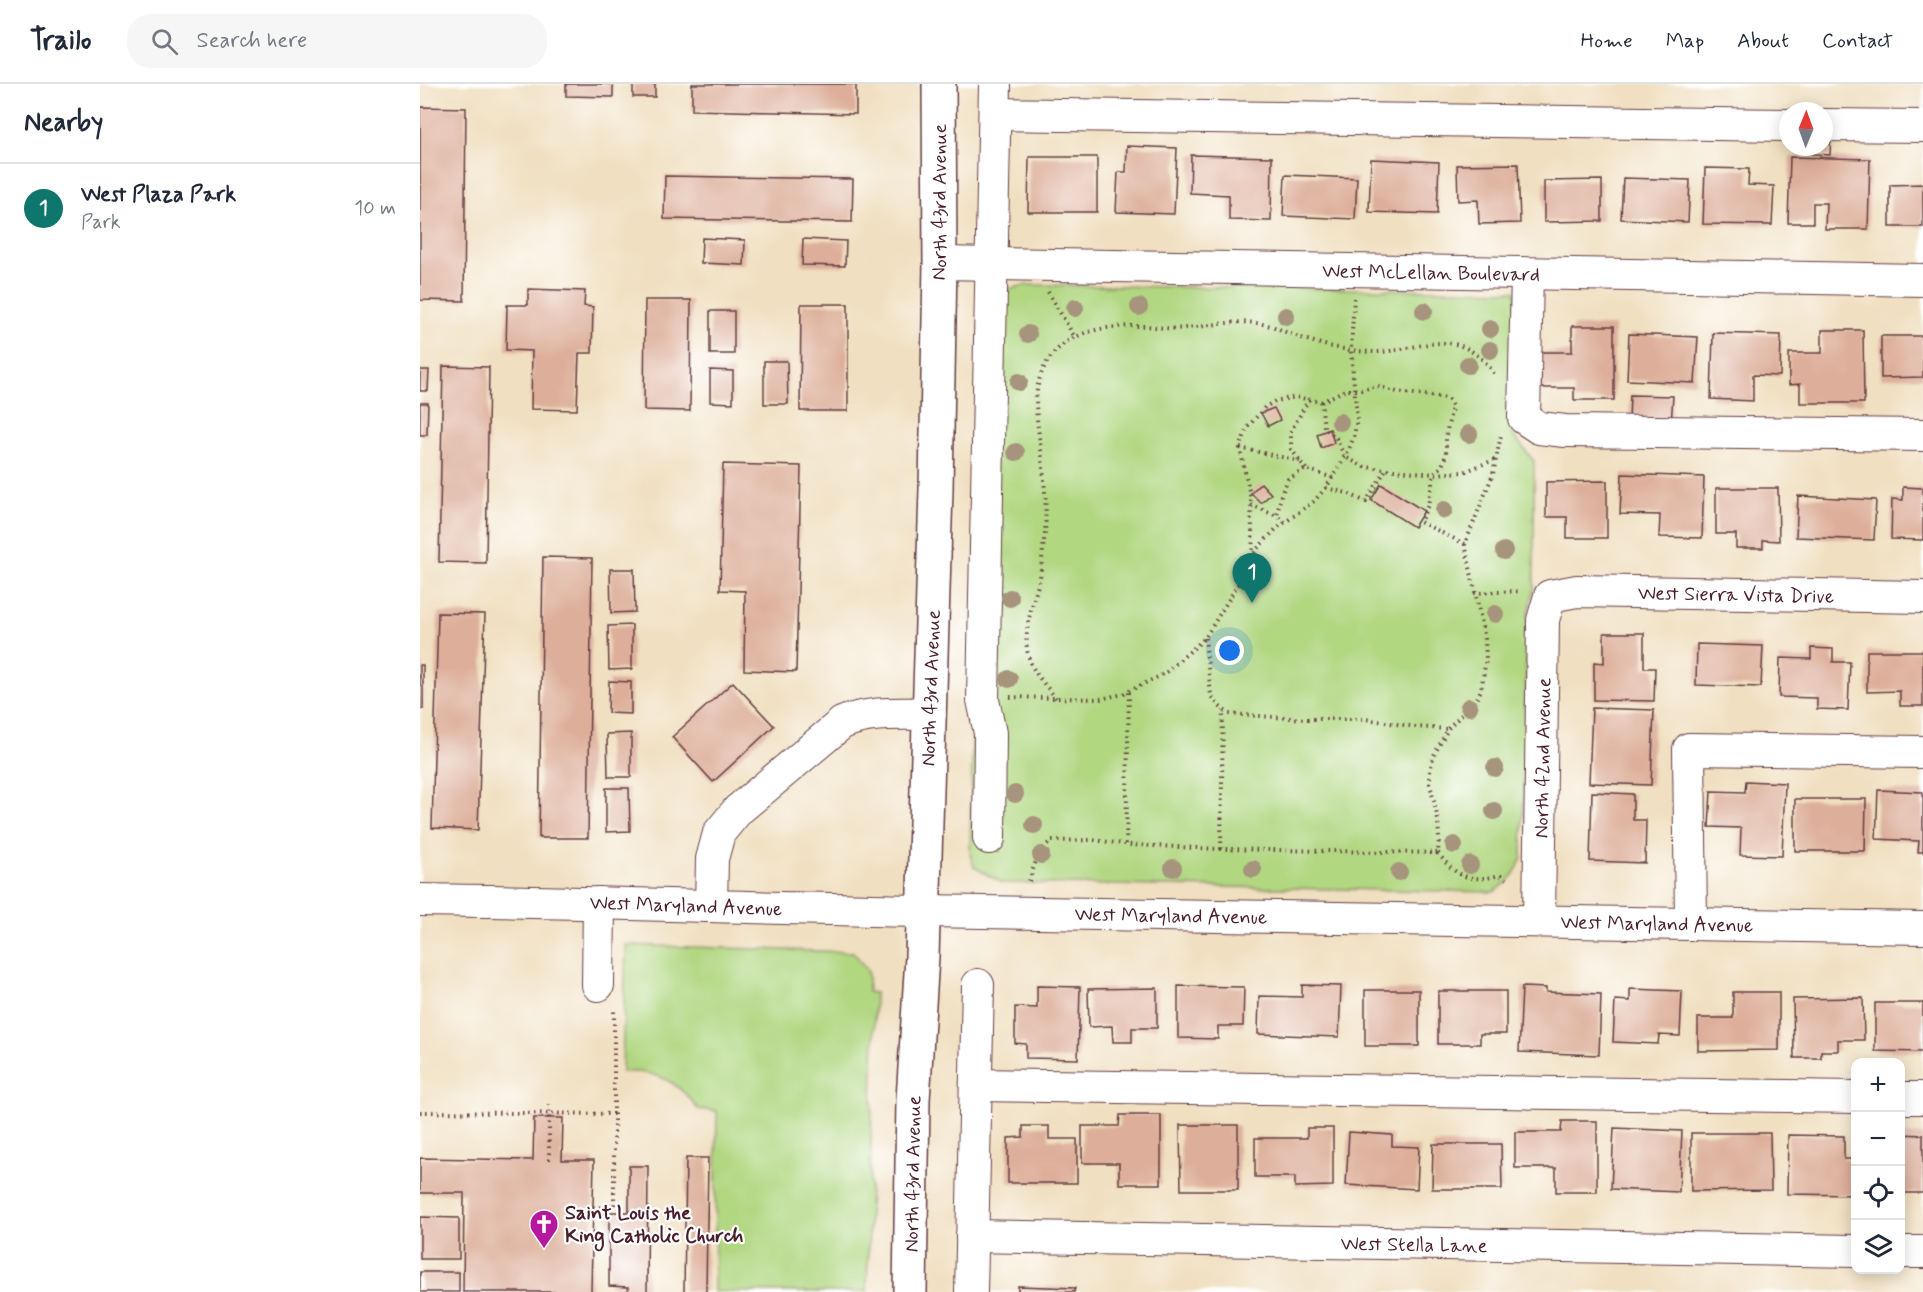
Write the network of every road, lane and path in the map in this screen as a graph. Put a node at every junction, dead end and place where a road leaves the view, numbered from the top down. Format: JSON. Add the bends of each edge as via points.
{"nodes":[{"id":1,"x":939,"y":84,"type":"edge"},
{"id":2,"x":995,"y":99,"type":"edge"},
{"id":3,"x":1779,"y":125,"type":"edge"},
{"id":4,"x":1833,"y":125,"type":"edge"},
{"id":5,"x":1923,"y":126,"type":"edge"},
{"id":6,"x":940,"y":263,"type":"junction"},
{"id":7,"x":992,"y":264,"type":"junction"},
{"id":8,"x":1527,"y":274,"type":"junction"},
{"id":9,"x":1923,"y":280,"type":"edge"},
{"id":10,"x":1045,"y":286,"type":"dead end"},
{"id":11,"x":1354,"y":295,"type":"dead end"},
{"id":12,"x":1074,"y":336,"type":"junction"},
{"id":13,"x":1351,"y":350,"type":"junction"},
{"id":14,"x":1497,"y":380,"type":"dead end"},
{"id":15,"x":1355,"y":390,"type":"junction"},
{"id":16,"x":1309,"y":399,"type":"junction"},
{"id":17,"x":1321,"y":402,"type":"junction"},
{"id":18,"x":1502,"y":432,"type":"dead end"},
{"id":19,"x":1923,"y":435,"type":"edge"},
{"id":20,"x":1240,"y":448,"type":"junction"},
{"id":21,"x":1345,"y":457,"type":"junction"},
{"id":22,"x":1496,"y":459,"type":"junction"},
{"id":23,"x":1300,"y":461,"type":"junction"},
{"id":24,"x":1306,"y":469,"type":"junction"},
{"id":25,"x":1386,"y":469,"type":"junction"},
{"id":26,"x":1434,"y":474,"type":"junction"},
{"id":27,"x":1333,"y":478,"type":"junction"},
{"id":28,"x":1326,"y":488,"type":"junction"},
{"id":29,"x":1251,"y":505,"type":"junction"},
{"id":30,"x":1277,"y":516,"type":"junction"},
{"id":31,"x":1285,"y":522,"type":"junction"},
{"id":32,"x":1465,"y":544,"type":"junction"},
{"id":33,"x":1253,"y":557,"type":"junction"},
{"id":34,"x":1474,"y":593,"type":"junction"},
{"id":35,"x":1538,"y":593,"type":"junction"},
{"id":36,"x":1923,"y":597,"type":"edge"},
{"id":37,"x":1205,"y":638,"type":"junction"},
{"id":38,"x":1129,"y":692,"type":"junction"},
{"id":39,"x":1000,"y":697,"type":"dead end"},
{"id":40,"x":1056,"y":698,"type":"junction"},
{"id":41,"x":1223,"y":709,"type":"junction"},
{"id":42,"x":930,"y":714,"type":"junction"},
{"id":43,"x":1448,"y":729,"type":"junction"},
{"id":44,"x":1923,"y":752,"type":"edge"},
{"id":45,"x":989,"y":838,"type":"dead end"},
{"id":46,"x":1126,"y":844,"type":"junction"},
{"id":47,"x":1221,"y":849,"type":"junction"},
{"id":48,"x":1438,"y":853,"type":"junction"},
{"id":49,"x":1506,"y":879,"type":"dead end"},
{"id":50,"x":1029,"y":881,"type":"dead end"},
{"id":51,"x":420,"y":900,"type":"edge"},
{"id":52,"x":599,"y":903,"type":"junction"},
{"id":53,"x":711,"y":906,"type":"junction"},
{"id":54,"x":923,"y":911,"type":"junction"},
{"id":55,"x":1539,"y":920,"type":"junction"},
{"id":56,"x":1691,"y":923,"type":"junction"},
{"id":57,"x":1923,"y":928,"type":"edge"},
{"id":58,"x":978,"y":985,"type":"dead end"},
{"id":59,"x":606,"y":995,"type":"joint"},
{"id":60,"x":976,"y":1085,"type":"junction"},
{"id":61,"x":1851,"y":1097,"type":"edge"},
{"id":62,"x":1905,"y":1098,"type":"edge"},
{"id":63,"x":1923,"y":1098,"type":"edge"},
{"id":64,"x":549,"y":1100,"type":"dead end"},
{"id":65,"x":420,"y":1112,"type":"edge"},
{"id":66,"x":549,"y":1113,"type":"junction"},
{"id":67,"x":614,"y":1114,"type":"junction"},
{"id":68,"x":549,"y":1160,"type":"dead end"},
{"id":69,"x":593,"y":1207,"type":"dead end"},
{"id":70,"x":972,"y":1236,"type":"junction"},
{"id":71,"x":1851,"y":1251,"type":"edge"},
{"id":72,"x":1905,"y":1252,"type":"edge"},
{"id":73,"x":1923,"y":1252,"type":"edge"},
{"id":74,"x":909,"y":1292,"type":"edge"},
{"id":75,"x":971,"y":1292,"type":"edge"}],
"edges":[{"from":1,"to":6,"type":"main road","name":"North 43rd Avenue"},
{"from":2,"to":3,"type":"street"},
{"from":2,"to":7,"type":"street"},
{"from":4,"to":5,"type":"street"},
{"from":6,"to":7,"type":"street","name":"West McLellan Boulevard"},
{"from":6,"to":42,"type":"main road","name":"North 43rd Avenue"},
{"from":7,"to":8,"type":"street","name":"West McLellan Boulevard"},
{"from":7,"to":45,"type":"street","via":[[982,700],[990,733]]},
{"from":8,"to":9,"type":"street","name":"West McLellan Boulevard"},
{"from":8,"to":19,"type":"street","via":[[1524,418],[1539,428]]},
{"from":10,"to":12,"type":"path"},
{"from":11,"to":13,"type":"path"},
{"from":12,"to":13,"type":"path","via":[[1139,326],[1175,329],[1249,322]]},
{"from":12,"to":40,"type":"path","via":[[1056,350],[1044,368],[1035,406],[1045,515],[1027,652],[1033,668]]},
{"from":13,"to":14,"type":"path","via":[[1384,353],[1451,343],[1482,360]]},
{"from":13,"to":15,"type":"path"},
{"from":15,"to":17,"type":"path"},
{"from":15,"to":21,"type":"path","via":[[1357,419]]},
{"from":15,"to":26,"type":"path","via":[[1377,386],[1448,398],[1452,407],[1446,455]]},
{"from":16,"to":17,"type":"path"},
{"from":16,"to":20,"type":"path","via":[[1275,400],[1265,407],[1247,428]]},
{"from":16,"to":23,"type":"path","via":[[1291,430],[1291,449]]},
{"from":17,"to":21,"type":"path","via":[[1324,427],[1336,438]]},
{"from":18,"to":22,"type":"path"},
{"from":20,"to":23,"type":"path"},
{"from":20,"to":29,"type":"path"},
{"from":21,"to":25,"type":"path","via":[[1365,467]]},
{"from":21,"to":27,"type":"path"},
{"from":22,"to":26,"type":"path","via":[[1464,472]]},
{"from":22,"to":32,"type":"path"},
{"from":23,"to":24,"type":"path"},
{"from":24,"to":27,"type":"path"},
{"from":24,"to":30,"type":"path","via":[[1288,479]]},
{"from":25,"to":26,"type":"path"},
{"from":25,"to":28,"type":"path","via":[[1366,502]]},
{"from":26,"to":32,"type":"path","via":[[1420,522]]},
{"from":27,"to":28,"type":"path"},
{"from":28,"to":31,"type":"path"},
{"from":29,"to":30,"type":"path"},
{"from":29,"to":33,"type":"path"},
{"from":30,"to":31,"type":"path"},
{"from":31,"to":33,"type":"path"},
{"from":32,"to":34,"type":"path"},
{"from":33,"to":37,"type":"path"},
{"from":34,"to":35,"type":"path"},
{"from":34,"to":43,"type":"path","via":[[1486,650],[1484,676],[1475,702]]},
{"from":35,"to":36,"type":"street","name":"West Sierra Vista Drive"},
{"from":35,"to":55,"type":"street","name":"North 42nd Avenue","via":[[1543,620]]},
{"from":37,"to":38,"type":"path","via":[[1164,674]]},
{"from":37,"to":41,"type":"path","via":[[1211,694]]},
{"from":38,"to":40,"type":"path","via":[[1100,699]]},
{"from":38,"to":46,"type":"path"},
{"from":39,"to":40,"type":"path"},
{"from":41,"to":43,"type":"path","via":[[1229,714],[1366,720]]},
{"from":41,"to":47,"type":"path"},
{"from":42,"to":53,"type":"street","via":[[876,714],[842,723],[738,810],[719,834],[715,847]]},
{"from":42,"to":54,"type":"main road","name":"North 43rd Avenue"},
{"from":43,"to":48,"type":"path","via":[[1433,757],[1430,772],[1438,820]]},
{"from":44,"to":56,"type":"street","via":[[1689,749]]},
{"from":46,"to":47,"type":"path"},
{"from":46,"to":50,"type":"path","via":[[1051,841],[1039,852]]},
{"from":47,"to":48,"type":"path"},
{"from":48,"to":49,"type":"path","via":[[1447,866],[1462,876],[1482,880],[1500,875]]},
{"from":51,"to":52,"type":"street","name":"West Maryland Avenue"},
{"from":52,"to":53,"type":"street","name":"West Maryland Avenue"},
{"from":52,"to":59,"type":"street"},
{"from":53,"to":54,"type":"street","name":"West Maryland Avenue"},
{"from":54,"to":55,"type":"street","name":"West Maryland Avenue"},
{"from":54,"to":74,"type":"main road","name":"North 43rd Avenue","via":[[913,1100]]},
{"from":55,"to":56,"type":"street","name":"West Maryland Avenue"},
{"from":56,"to":57,"type":"street","name":"West Maryland Avenue"},
{"from":58,"to":60,"type":"street"},
{"from":59,"to":67,"type":"path"},
{"from":60,"to":61,"type":"street"},
{"from":60,"to":70,"type":"street"},
{"from":62,"to":63,"type":"street"},
{"from":64,"to":66,"type":"path"},
{"from":65,"to":66,"type":"path"},
{"from":66,"to":67,"type":"path"},
{"from":66,"to":68,"type":"path"},
{"from":67,"to":69,"type":"path","via":[[614,1208]]},
{"from":70,"to":71,"type":"street","name":"West Stella Lane"},
{"from":70,"to":75,"type":"street"},
{"from":72,"to":73,"type":"street"}]}
